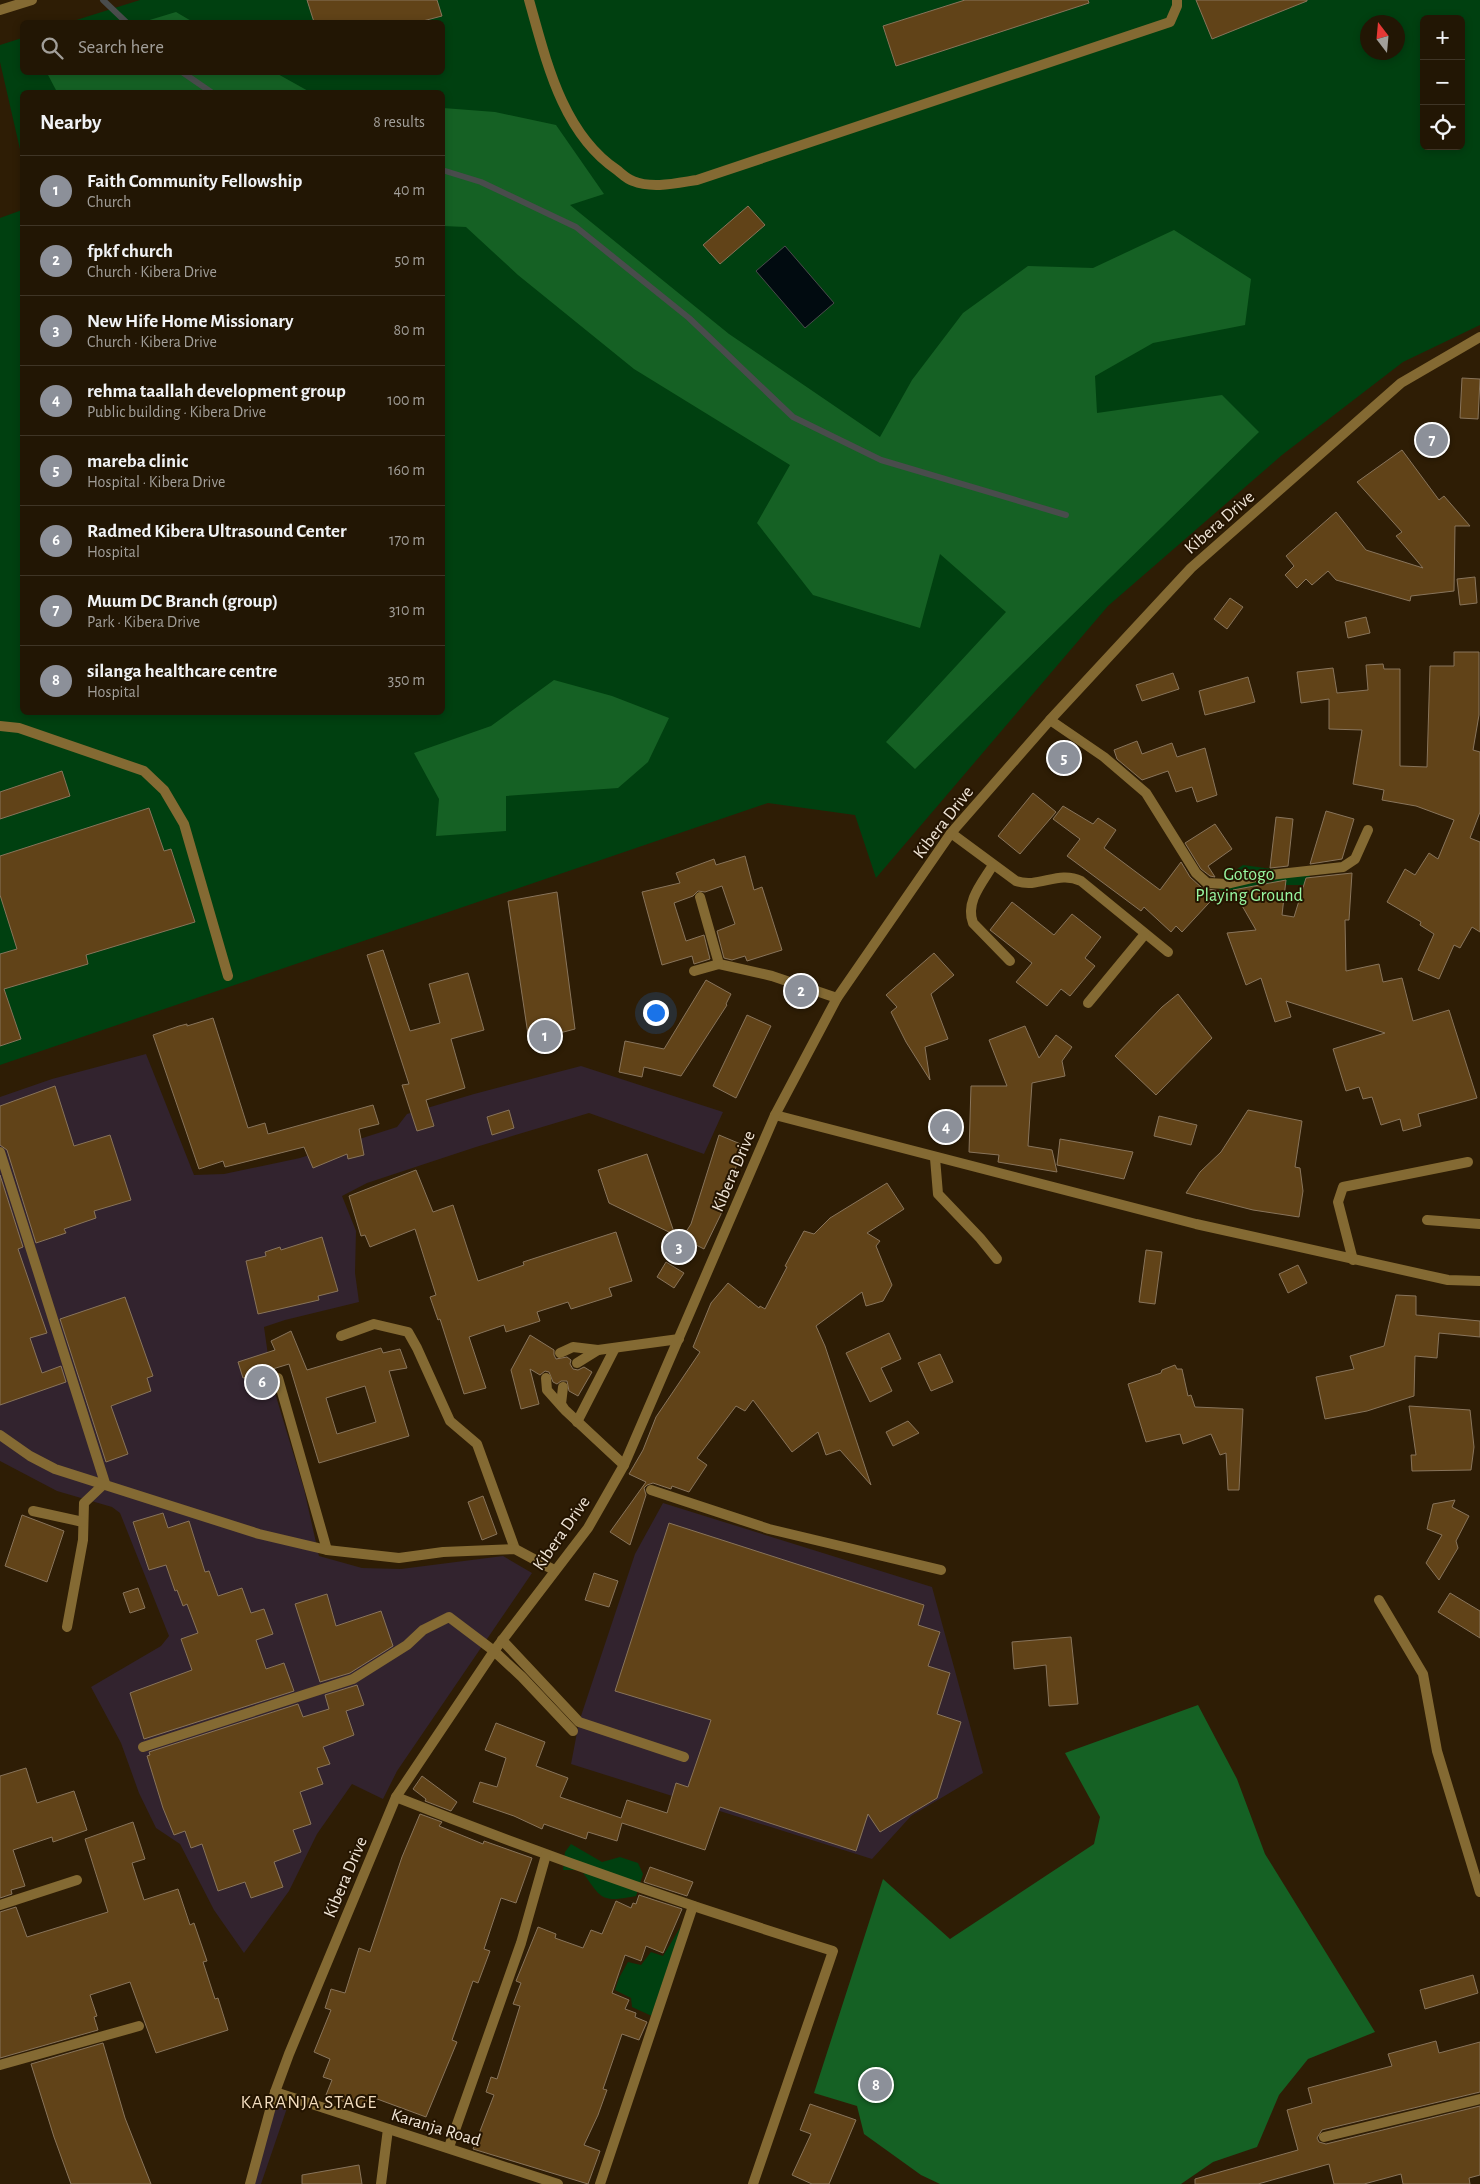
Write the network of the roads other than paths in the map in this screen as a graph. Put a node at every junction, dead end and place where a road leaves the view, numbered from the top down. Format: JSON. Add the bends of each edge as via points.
{"nodes":[{"id":1,"x":32,"y":0,"type":"edge"},
{"id":2,"x":529,"y":0,"type":"edge"},
{"id":3,"x":1177,"y":0,"type":"edge"},
{"id":4,"x":0,"y":10,"type":"edge"},
{"id":5,"x":1480,"y":337,"type":"edge"},
{"id":6,"x":1050,"y":720,"type":"junction"},
{"id":7,"x":0,"y":726,"type":"edge"},
{"id":8,"x":1368,"y":830,"type":"dead end"},
{"id":9,"x":951,"y":833,"type":"junction"},
{"id":10,"x":993,"y":865,"type":"junction"},
{"id":11,"x":700,"y":897,"type":"dead end"},
{"id":12,"x":1145,"y":934,"type":"junction"},
{"id":13,"x":1168,"y":952,"type":"dead end"},
{"id":14,"x":1010,"y":961,"type":"dead end"},
{"id":15,"x":719,"y":964,"type":"junction"},
{"id":16,"x":694,"y":971,"type":"dead end"},
{"id":17,"x":228,"y":976,"type":"dead end"},
{"id":18,"x":837,"y":998,"type":"junction"},
{"id":19,"x":1088,"y":1003,"type":"dead end"},
{"id":20,"x":775,"y":1115,"type":"junction"},
{"id":21,"x":0,"y":1152,"type":"edge"},
{"id":22,"x":935,"y":1158,"type":"junction"},
{"id":23,"x":1468,"y":1162,"type":"dead end"},
{"id":24,"x":1427,"y":1220,"type":"dead end"},
{"id":25,"x":1480,"y":1224,"type":"edge"},
{"id":26,"x":996,"y":1259,"type":"dead end"},
{"id":27,"x":1353,"y":1260,"type":"junction"},
{"id":28,"x":1480,"y":1281,"type":"edge"},
{"id":29,"x":341,"y":1336,"type":"dead end"},
{"id":30,"x":679,"y":1339,"type":"junction"},
{"id":31,"x":615,"y":1348,"type":"junction"},
{"id":32,"x":598,"y":1350,"type":"junction"},
{"id":33,"x":560,"y":1353,"type":"dead end"},
{"id":34,"x":577,"y":1363,"type":"dead end"},
{"id":35,"x":278,"y":1378,"type":"dead end"},
{"id":36,"x":546,"y":1378,"type":"dead end"},
{"id":37,"x":563,"y":1387,"type":"dead end"},
{"id":38,"x":564,"y":1410,"type":"junction"},
{"id":39,"x":577,"y":1422,"type":"junction"},
{"id":40,"x":0,"y":1435,"type":"edge"},
{"id":41,"x":624,"y":1465,"type":"junction"},
{"id":42,"x":105,"y":1483,"type":"junction"},
{"id":43,"x":652,"y":1490,"type":"dead end"},
{"id":44,"x":33,"y":1511,"type":"dead end"},
{"id":45,"x":84,"y":1522,"type":"junction"},
{"id":46,"x":515,"y":1549,"type":"junction"},
{"id":47,"x":327,"y":1550,"type":"junction"},
{"id":48,"x":554,"y":1570,"type":"junction"},
{"id":49,"x":941,"y":1570,"type":"dead end"},
{"id":50,"x":1379,"y":1600,"type":"dead end"},
{"id":51,"x":67,"y":1626,"type":"dead end"},
{"id":52,"x":502,"y":1640,"type":"junction"},
{"id":53,"x":494,"y":1651,"type":"junction"},
{"id":54,"x":573,"y":1731,"type":"dead end"},
{"id":55,"x":143,"y":1747,"type":"dead end"},
{"id":56,"x":684,"y":1757,"type":"dead end"},
{"id":57,"x":396,"y":1797,"type":"junction"},
{"id":58,"x":546,"y":1855,"type":"junction"},
{"id":59,"x":77,"y":1880,"type":"dead end"},
{"id":60,"x":1480,"y":1892,"type":"edge"},
{"id":61,"x":0,"y":1905,"type":"edge"},
{"id":62,"x":693,"y":1906,"type":"junction"},
{"id":63,"x":139,"y":2026,"type":"dead end"},
{"id":64,"x":0,"y":2065,"type":"edge"},
{"id":65,"x":275,"y":2092,"type":"junction"},
{"id":66,"x":1480,"y":2099,"type":"edge"},
{"id":67,"x":388,"y":2129,"type":"junction"},
{"id":68,"x":1324,"y":2137,"type":"dead end"},
{"id":69,"x":449,"y":2147,"type":"junction"},
{"id":70,"x":250,"y":2184,"type":"edge"},
{"id":71,"x":381,"y":2184,"type":"edge"},
{"id":72,"x":558,"y":2184,"type":"edge"},
{"id":73,"x":600,"y":2184,"type":"edge"},
{"id":74,"x":753,"y":2184,"type":"edge"}],
"edges":[{"from":1,"to":4,"type":"street"},
{"from":2,"to":3,"type":"street","via":[[547,62],[576,130],[601,159],[633,181],[661,185],[697,180],[1170,22]]},
{"from":5,"to":6,"type":"street","name":"Kibera Drive","via":[[1401,383],[1191,568]]},
{"from":6,"to":8,"type":"street","via":[[1104,757],[1146,794],[1196,873],[1207,883],[1227,884],[1261,876],[1342,867],[1354,859]]},
{"from":6,"to":9,"type":"street","name":"Kibera Drive"},
{"from":7,"to":17,"type":"street","via":[[19,728],[144,771],[164,790],[184,824]]},
{"from":9,"to":10,"type":"street"},
{"from":9,"to":18,"type":"street","name":"Kibera Drive"},
{"from":10,"to":12,"type":"street","via":[[1025,884],[1071,876]]},
{"from":10,"to":14,"type":"street","via":[[970,903],[970,915],[973,923]]},
{"from":11,"to":15,"type":"street"},
{"from":12,"to":13,"type":"street"},
{"from":12,"to":19,"type":"street"},
{"from":15,"to":16,"type":"street"},
{"from":15,"to":18,"type":"street","via":[[772,976]]},
{"from":18,"to":20,"type":"street","name":"Kibera Drive"},
{"from":20,"to":22,"type":"street"},
{"from":20,"to":30,"type":"street","name":"Kibera Drive"},
{"from":21,"to":42,"type":"street"},
{"from":22,"to":26,"type":"street","via":[[938,1194]]},
{"from":22,"to":27,"type":"street"},
{"from":23,"to":27,"type":"street","via":[[1343,1187],[1338,1202]]},
{"from":24,"to":25,"type":"street"},
{"from":27,"to":28,"type":"street","via":[[1448,1280]]},
{"from":29,"to":46,"type":"street","via":[[374,1324],[408,1332],[450,1421],[477,1444]]},
{"from":30,"to":31,"type":"street"},
{"from":30,"to":41,"type":"street","name":"Kibera Drive"},
{"from":31,"to":32,"type":"street"},
{"from":31,"to":39,"type":"street"},
{"from":32,"to":33,"type":"street","via":[[573,1347]]},
{"from":32,"to":34,"type":"street"},
{"from":35,"to":47,"type":"street"},
{"from":36,"to":38,"type":"street","via":[[547,1390]]},
{"from":37,"to":38,"type":"street","via":[[561,1404]]},
{"from":38,"to":39,"type":"street"},
{"from":39,"to":41,"type":"street"},
{"from":40,"to":42,"type":"street","via":[[43,1464]]},
{"from":41,"to":48,"type":"street","name":"Kibera Drive","via":[[588,1528]]},
{"from":42,"to":45,"type":"street","via":[[84,1503]]},
{"from":42,"to":47,"type":"street","via":[[259,1534]]},
{"from":43,"to":49,"type":"street","via":[[770,1529]]},
{"from":44,"to":45,"type":"street"},
{"from":45,"to":51,"type":"street"},
{"from":46,"to":47,"type":"street","via":[[443,1552],[400,1558]]},
{"from":46,"to":48,"type":"street"},
{"from":48,"to":52,"type":"street","name":"Kibera Drive"},
{"from":50,"to":60,"type":"street","via":[[1423,1674],[1437,1750]]},
{"from":52,"to":53,"type":"street","name":"Kibera Drive"},
{"from":52,"to":56,"type":"street","via":[[578,1722]]},
{"from":53,"to":54,"type":"street"},
{"from":53,"to":55,"type":"street","via":[[449,1617],[424,1630],[407,1645],[353,1679]]},
{"from":53,"to":57,"type":"street","name":"Kibera Drive"},
{"from":57,"to":58,"type":"street"},
{"from":57,"to":65,"type":"street","name":"Kibera Drive"},
{"from":58,"to":62,"type":"street"},
{"from":58,"to":69,"type":"street","via":[[521,1943]]},
{"from":59,"to":61,"type":"street"},
{"from":62,"to":73,"type":"street"},
{"from":62,"to":74,"type":"street","via":[[833,1951]]},
{"from":63,"to":64,"type":"street"},
{"from":65,"to":67,"type":"street","name":"Karanja Road"},
{"from":65,"to":70,"type":"street","name":"Kibera Drive"},
{"from":66,"to":68,"type":"street"},
{"from":67,"to":69,"type":"street","name":"Karanja Road"},
{"from":67,"to":71,"type":"street"},
{"from":69,"to":72,"type":"street","name":"Karanja Road"}]}
